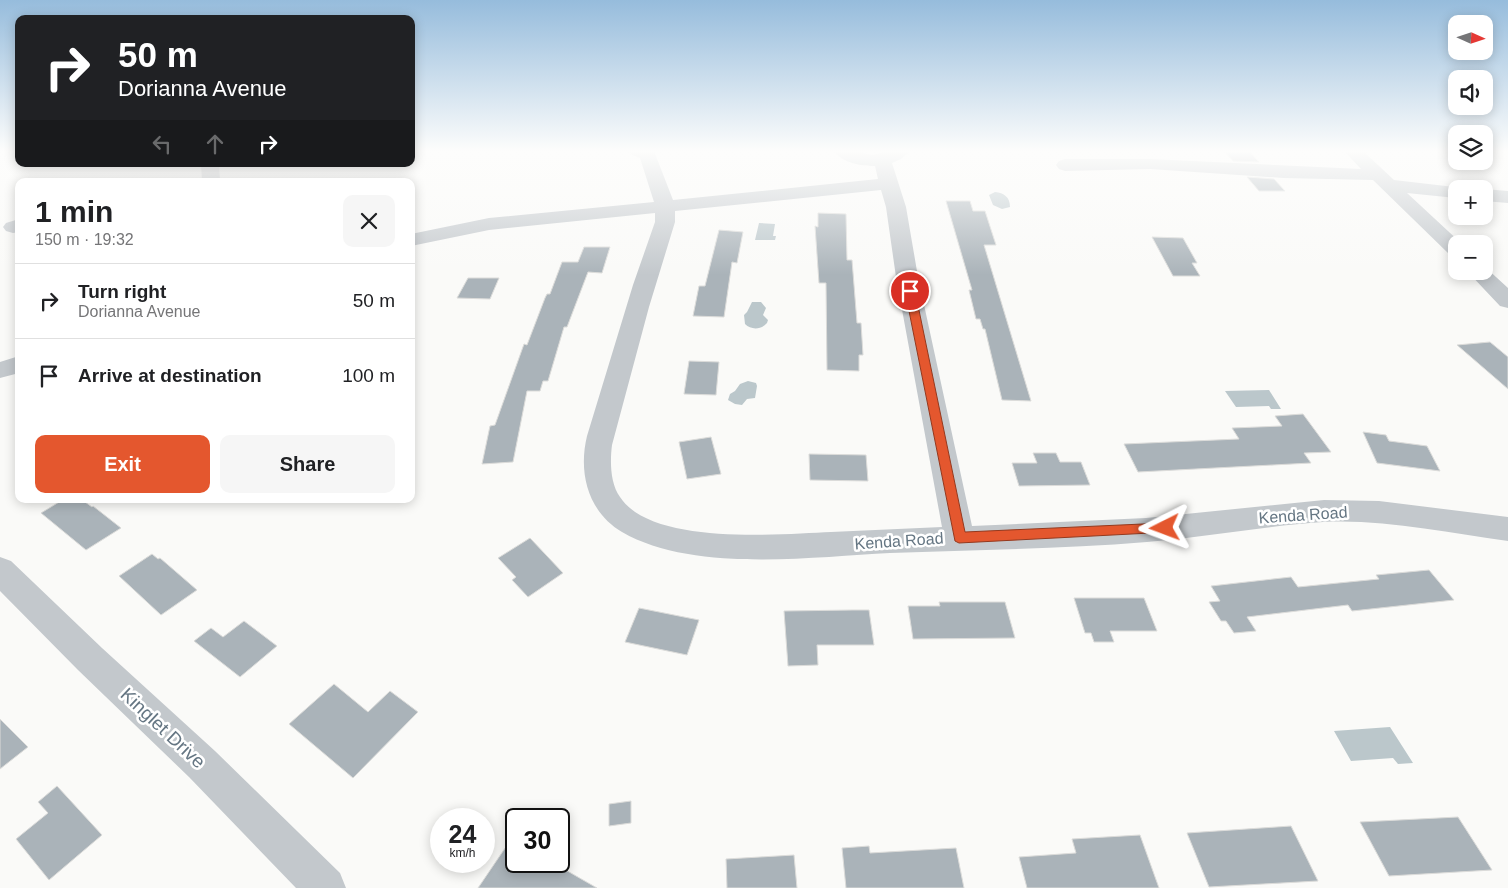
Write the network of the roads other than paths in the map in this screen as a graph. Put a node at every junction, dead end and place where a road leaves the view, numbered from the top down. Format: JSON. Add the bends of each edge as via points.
{"nodes":[{"id":1,"x":661,"y":192,"type":"edge"},
{"id":2,"x":802,"y":192,"type":"edge"},
{"id":3,"x":890,"y":192,"type":"edge"},
{"id":4,"x":1398,"y":192,"type":"edge"},
{"id":5,"x":1493,"y":196,"type":"edge"},
{"id":6,"x":1508,"y":197,"type":"edge"},
{"id":7,"x":665,"y":205,"type":"junction"},
{"id":8,"x":415,"y":239,"type":"edge"},
{"id":9,"x":1448,"y":242,"type":"edge"},
{"id":10,"x":1487,"y":280,"type":"edge"},
{"id":11,"x":1508,"y":301,"type":"edge"},
{"id":12,"x":15,"y":365,"type":"edge"},
{"id":13,"x":0,"y":370,"type":"edge"},
{"id":14,"x":1508,"y":529,"type":"edge"},
{"id":15,"x":959,"y":538,"type":"junction"},
{"id":16,"x":0,"y":570,"type":"edge"},
{"id":17,"x":324,"y":888,"type":"edge"}],
"edges":[{"from":1,"to":7,"type":"street"},
{"from":2,"to":7,"type":"street"},
{"from":3,"to":15,"type":"street"},
{"from":4,"to":9,"type":"street"},
{"from":5,"to":6,"type":"street"},
{"from":7,"to":8,"type":"street","via":[[489,224]]},
{"from":7,"to":15,"type":"street","name":"Kenda Road","via":[[665,222],[599,439],[597,463],[603,493],[610,506],[624,518],[659,534],[714,546],[779,547]]},
{"from":10,"to":11,"type":"street"},
{"from":12,"to":13,"type":"street"},
{"from":14,"to":15,"type":"street","name":"Kenda Road","via":[[1379,512],[1324,511],[1184,527]]},
{"from":16,"to":17,"type":"street","name":"Kinglet Drive","via":[[202,764]]}]}
